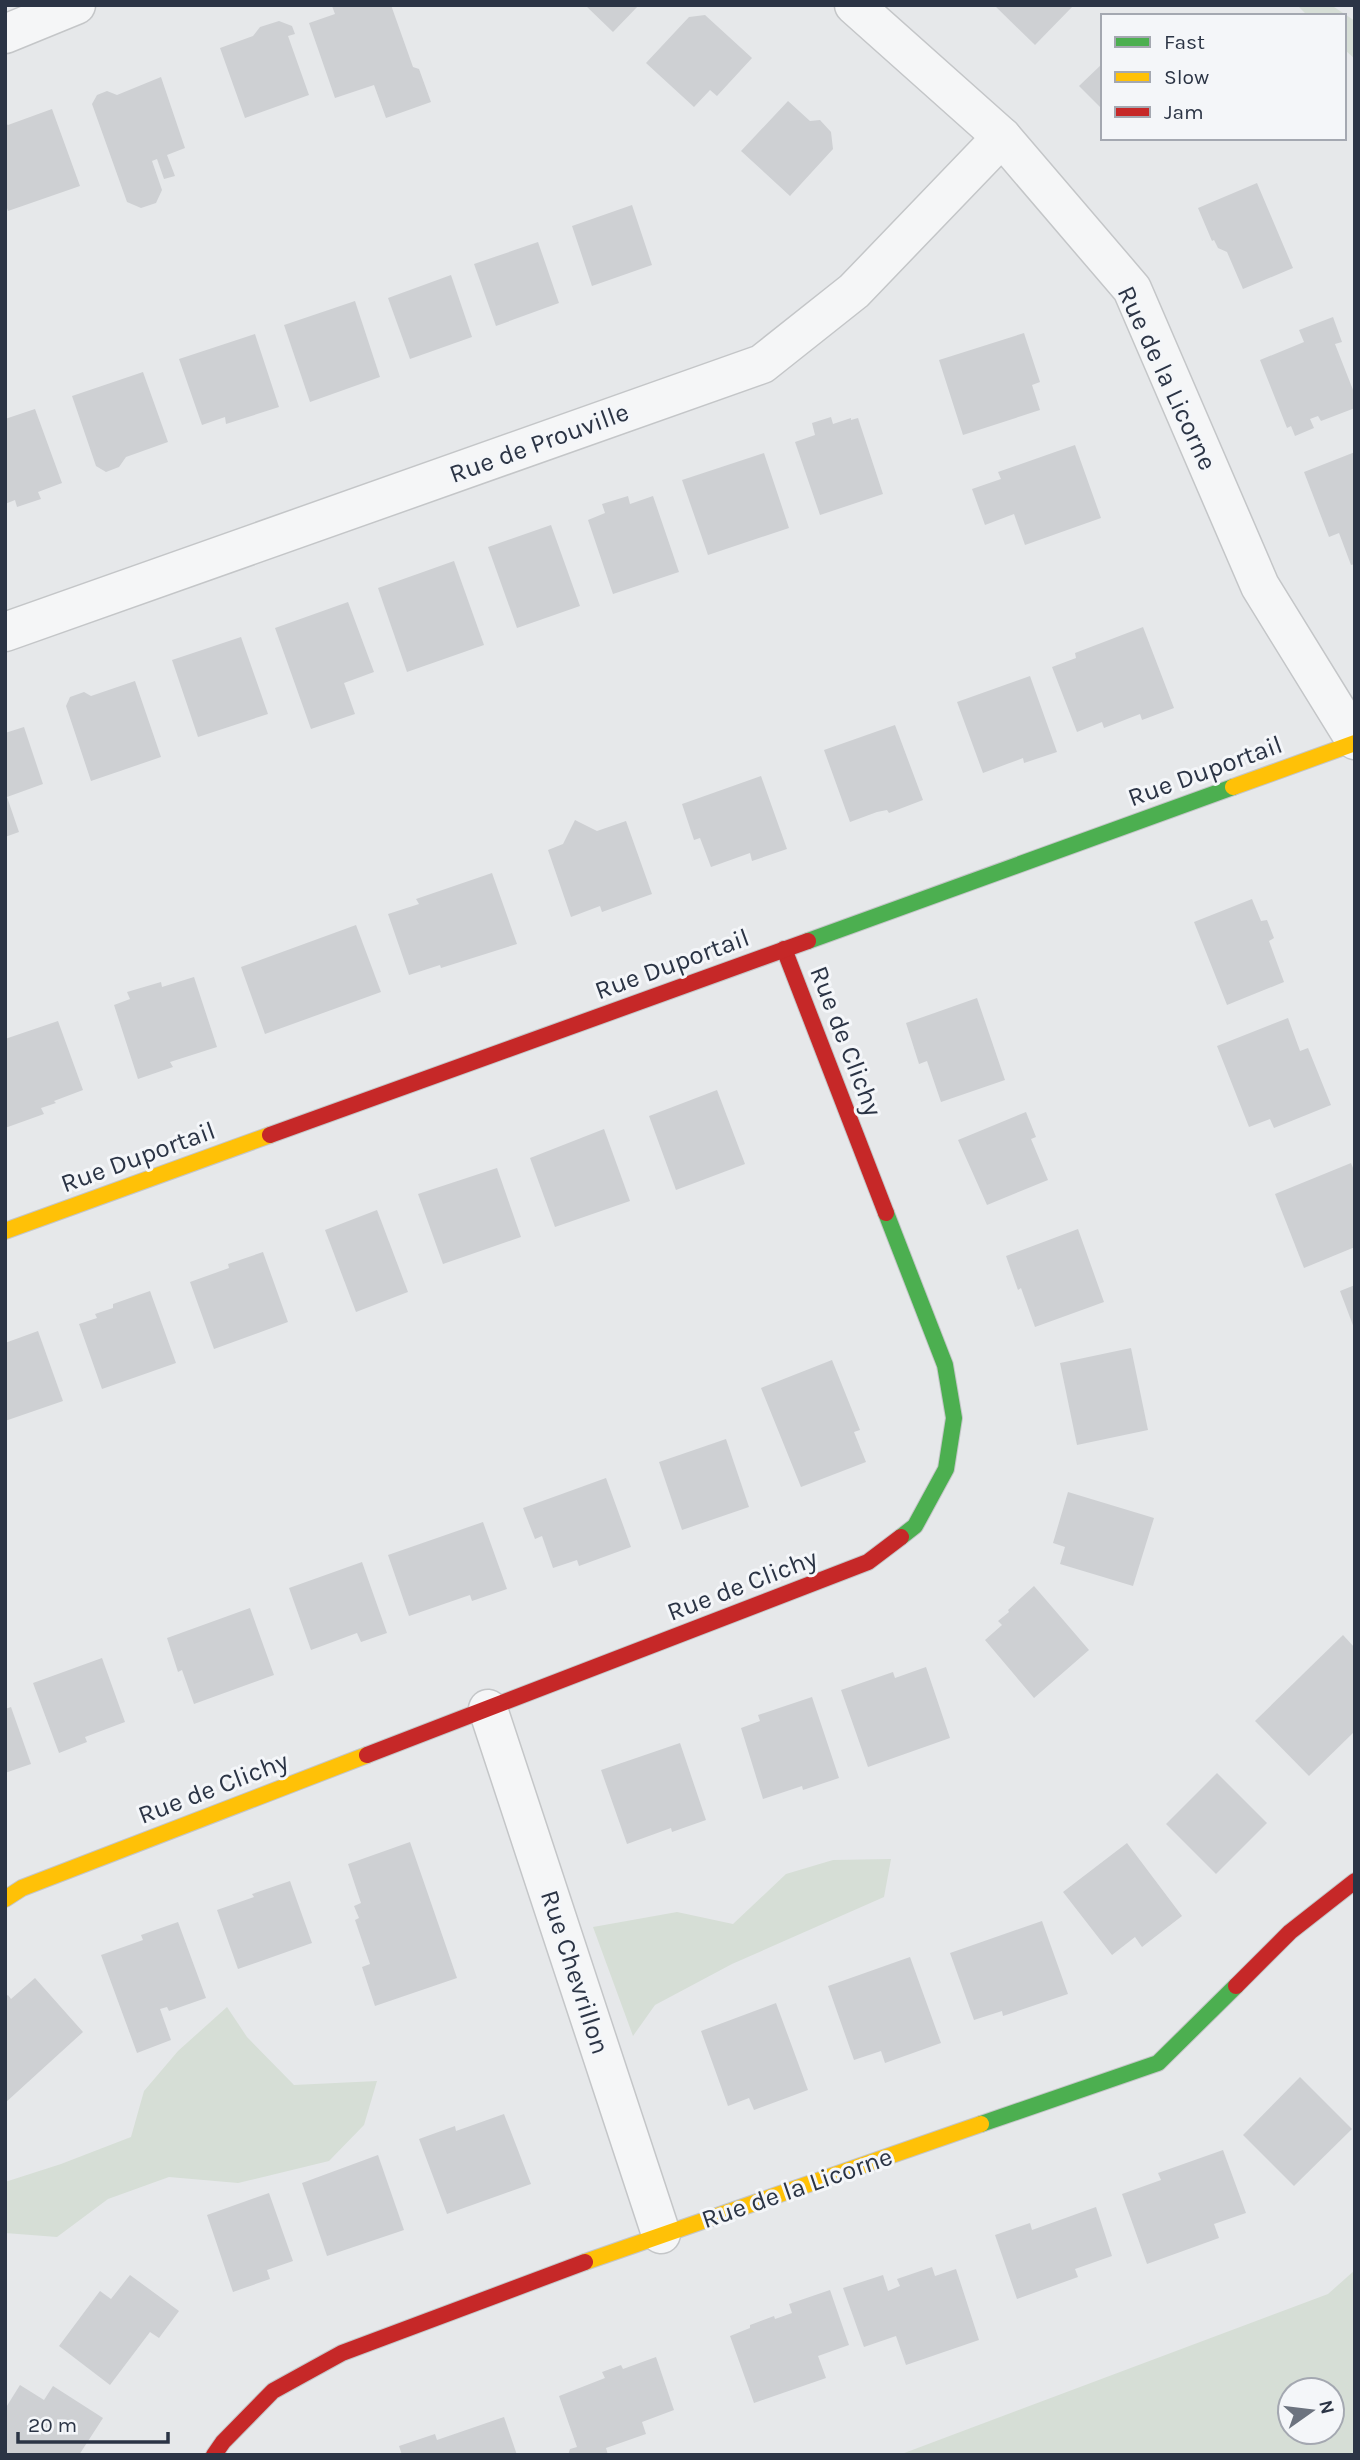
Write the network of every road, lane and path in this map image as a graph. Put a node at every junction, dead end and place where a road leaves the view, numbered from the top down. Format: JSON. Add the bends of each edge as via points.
{"nodes":[{"id":1,"x":76,"y":5,"type":"edge"},
{"id":2,"x":854,"y":5,"type":"edge"},
{"id":3,"x":5,"y":34,"type":"edge"},
{"id":4,"x":1002,"y":137,"type":"junction"},
{"id":5,"x":5,"y":632,"type":"edge"},
{"id":6,"x":1355,"y":742,"type":"edge"},
{"id":7,"x":784,"y":949,"type":"junction"},
{"id":8,"x":5,"y":1231,"type":"edge"},
{"id":9,"x":488,"y":1709,"type":"junction"},
{"id":10,"x":1355,"y":1881,"type":"edge"},
{"id":11,"x":5,"y":1899,"type":"edge"},
{"id":12,"x":661,"y":2235,"type":"junction"},
{"id":13,"x":214,"y":2455,"type":"edge"}],
"edges":[{"from":1,"to":3,"type":"street"},
{"from":2,"to":4,"type":"street","name":"Rue de la Licorne"},
{"from":4,"to":5,"type":"street","name":"Rue de Prouville","via":[[854,290],[762,364]]},
{"from":4,"to":6,"type":"street","name":"Rue de la Licorne","via":[[1132,289],[1260,586]]},
{"from":6,"to":7,"type":"street","name":"Rue Duportail"},
{"from":7,"to":8,"type":"street","name":"Rue Duportail"},
{"from":7,"to":9,"type":"street","name":"Rue de Clichy","via":[[944,1365],[954,1418],[946,1469],[915,1525],[869,1562]]},
{"from":9,"to":11,"type":"street","name":"Rue de Clichy","via":[[22,1888]]},
{"from":9,"to":12,"type":"street","name":"Rue Chevrillon"},
{"from":10,"to":12,"type":"street","name":"Rue de la Licorne","via":[[1290,1931],[1158,2063]]},
{"from":12,"to":13,"type":"street","name":"Rue de la Licorne","via":[[342,2353],[273,2390]]}]}
